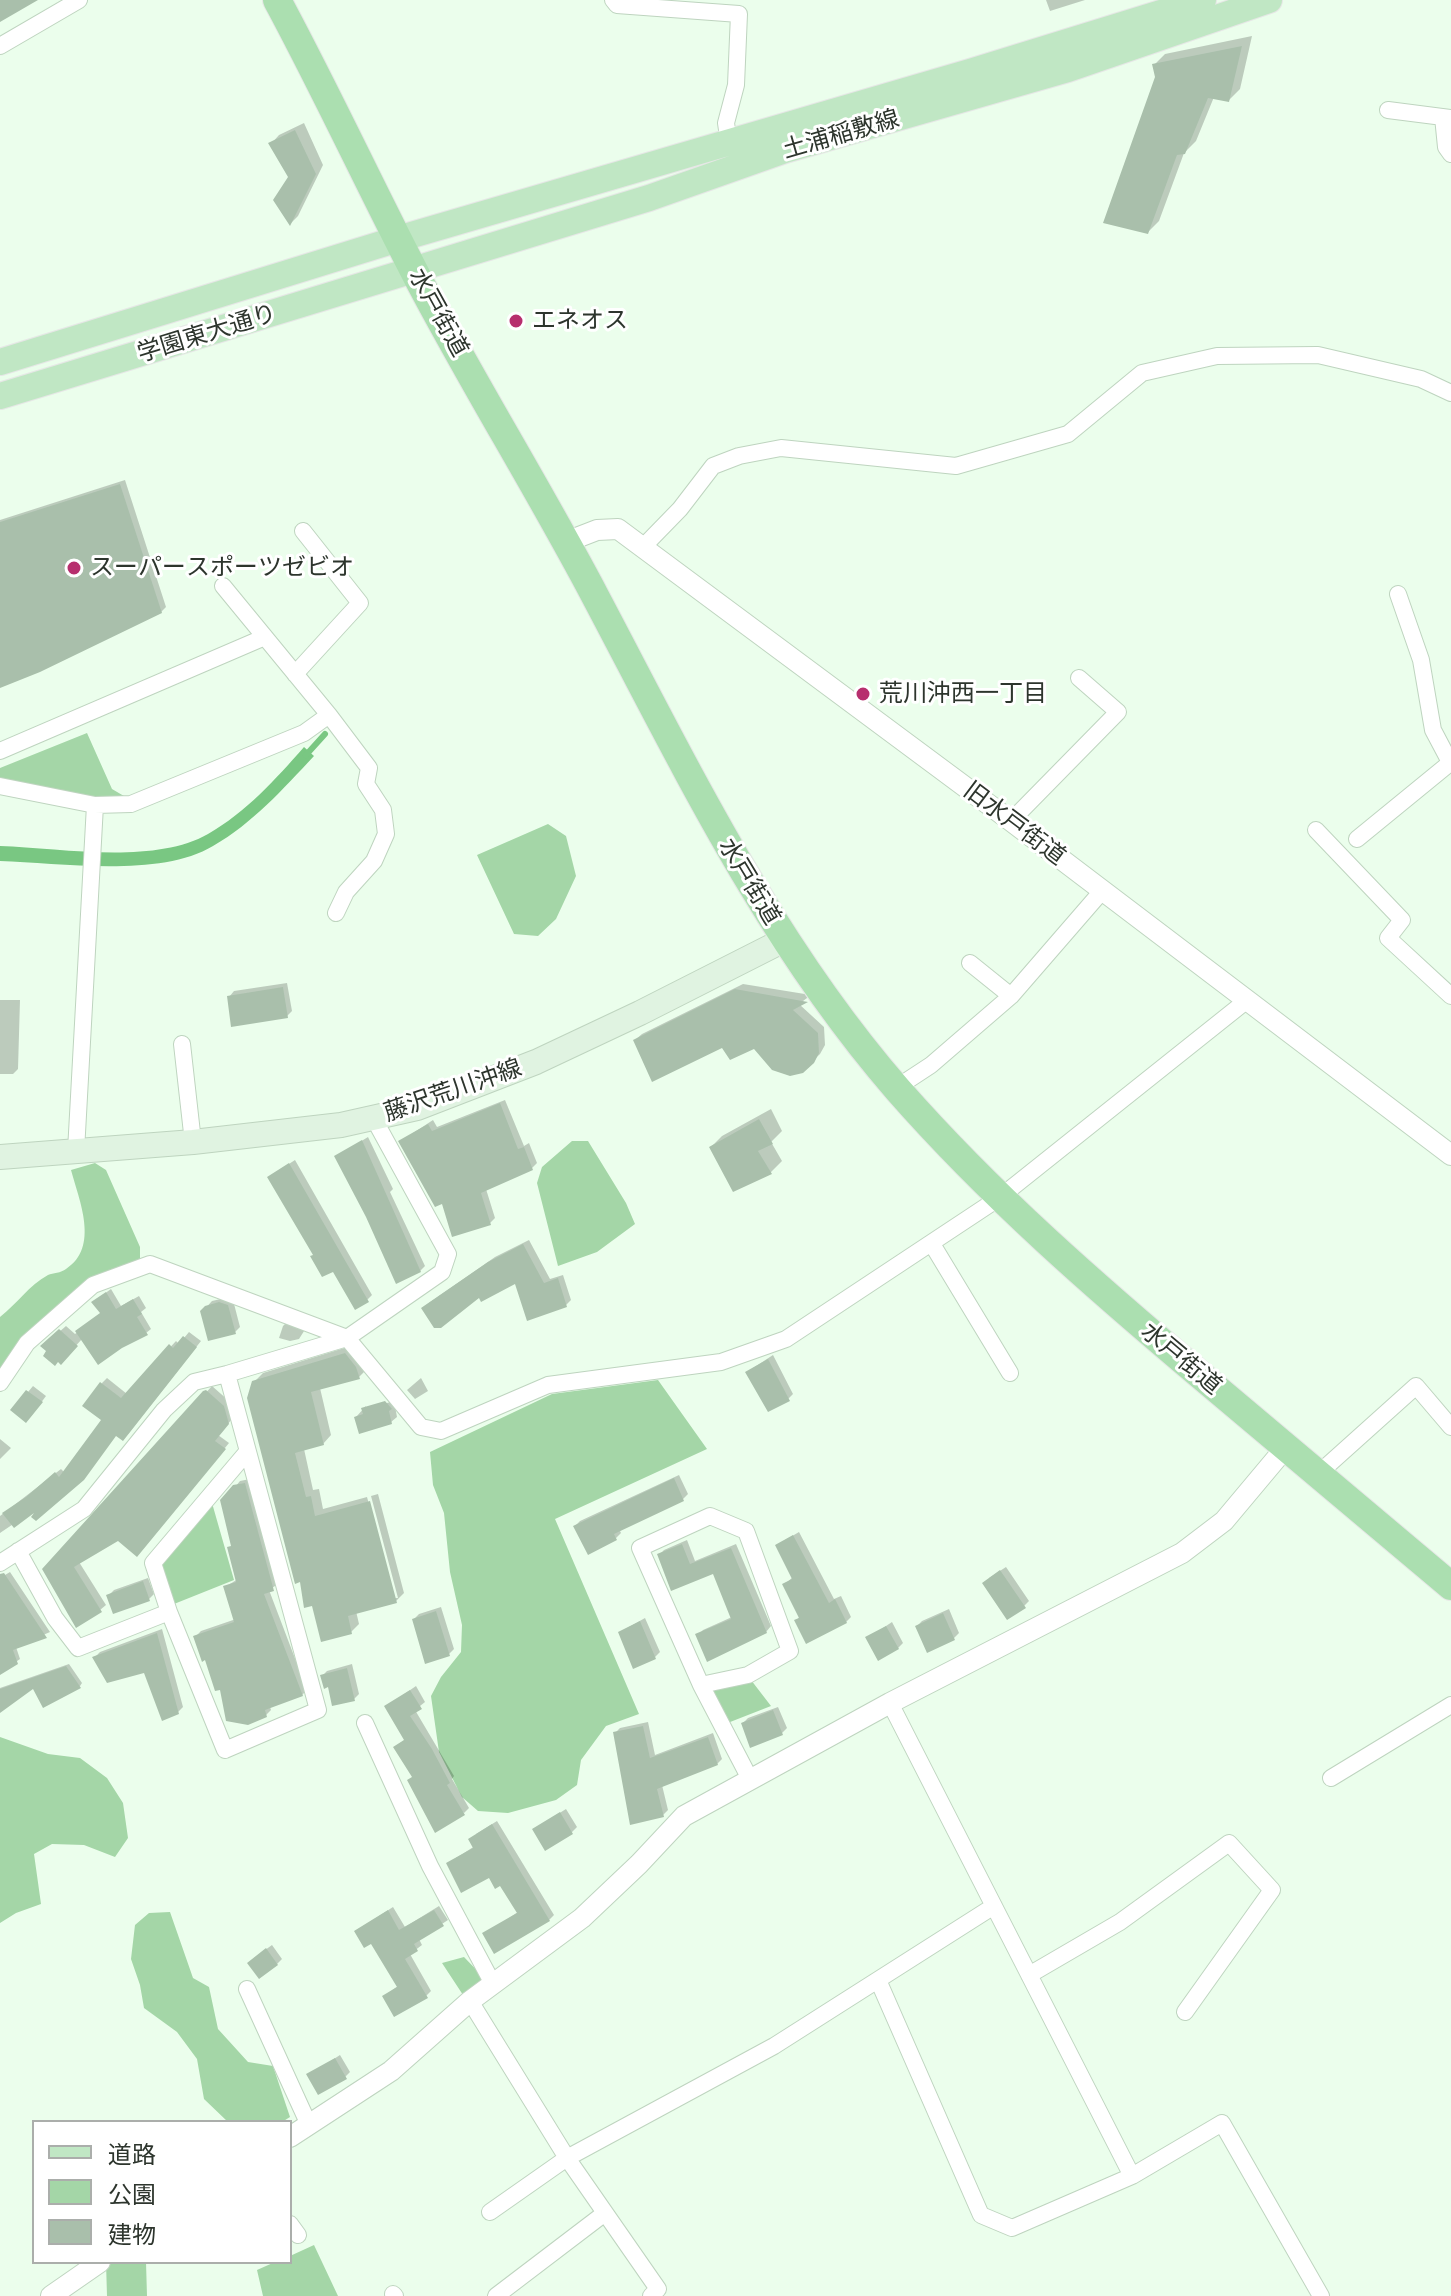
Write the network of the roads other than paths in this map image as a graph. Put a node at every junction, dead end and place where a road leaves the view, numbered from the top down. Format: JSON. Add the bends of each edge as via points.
{"nodes":[{"id":1,"x":79,"y":0,"type":"edge"},
{"id":2,"x":277,"y":0,"type":"edge"},
{"id":3,"x":613,"y":0,"type":"edge"},
{"id":4,"x":1203,"y":0,"type":"edge"},
{"id":5,"x":1269,"y":0,"type":"edge"},
{"id":6,"x":0,"y":46,"type":"edge"},
{"id":7,"x":1388,"y":110,"type":"dead end"},
{"id":8,"x":1447,"y":118,"type":"edge"},
{"id":9,"x":729,"y":143,"type":"junction"},
{"id":10,"x":1451,"y":154,"type":"edge"},
{"id":11,"x":398,"y":239,"type":"junction"},
{"id":12,"x":414,"y":271,"type":"junction"},
{"id":13,"x":0,"y":362,"type":"edge"},
{"id":14,"x":1451,"y":393,"type":"edge"},
{"id":15,"x":0,"y":396,"type":"edge"},
{"id":16,"x":303,"y":531,"type":"dead end"},
{"id":17,"x":566,"y":542,"type":"junction"},
{"id":18,"x":643,"y":547,"type":"junction"},
{"id":19,"x":223,"y":586,"type":"dead end"},
{"id":20,"x":1398,"y":594,"type":"dead end"},
{"id":21,"x":265,"y":637,"type":"junction"},
{"id":22,"x":295,"y":674,"type":"junction"},
{"id":23,"x":1079,"y":678,"type":"dead end"},
{"id":24,"x":329,"y":715,"type":"junction"},
{"id":25,"x":0,"y":751,"type":"edge"},
{"id":26,"x":1450,"y":764,"type":"edge"},
{"id":27,"x":0,"y":786,"type":"edge"},
{"id":28,"x":95,"y":805,"type":"junction"},
{"id":29,"x":1011,"y":821,"type":"junction"},
{"id":30,"x":1316,"y":830,"type":"dead end"},
{"id":31,"x":1357,"y":839,"type":"dead end"},
{"id":32,"x":1102,"y":891,"type":"junction"},
{"id":33,"x":336,"y":913,"type":"dead end"},
{"id":34,"x":784,"y":940,"type":"junction"},
{"id":35,"x":970,"y":963,"type":"dead end"},
{"id":36,"x":1011,"y":996,"type":"junction"},
{"id":37,"x":1451,"y":996,"type":"edge"},
{"id":38,"x":1246,"y":1001,"type":"junction"},
{"id":39,"x":182,"y":1044,"type":"dead end"},
{"id":40,"x":896,"y":1088,"type":"junction"},
{"id":41,"x":374,"y":1119,"type":"junction"},
{"id":42,"x":193,"y":1142,"type":"junction"},
{"id":43,"x":76,"y":1151,"type":"junction"},
{"id":44,"x":1451,"y":1155,"type":"edge"},
{"id":45,"x":0,"y":1157,"type":"edge"},
{"id":46,"x":999,"y":1198,"type":"junction"},
{"id":47,"x":932,"y":1244,"type":"junction"},
{"id":48,"x":347,"y":1338,"type":"junction"},
{"id":49,"x":1010,"y":1373,"type":"dead end"},
{"id":50,"x":227,"y":1374,"type":"junction"},
{"id":51,"x":0,"y":1383,"type":"edge"},
{"id":52,"x":1451,"y":1427,"type":"edge"},
{"id":53,"x":1286,"y":1447,"type":"junction"},
{"id":54,"x":247,"y":1452,"type":"junction"},
{"id":55,"x":1318,"y":1474,"type":"junction"},
{"id":56,"x":18,"y":1551,"type":"junction"},
{"id":57,"x":0,"y":1563,"type":"edge"},
{"id":58,"x":1451,"y":1586,"type":"edge"},
{"id":59,"x":169,"y":1612,"type":"junction"},
{"id":60,"x":701,"y":1685,"type":"junction"},
{"id":61,"x":890,"y":1703,"type":"junction"},
{"id":62,"x":1451,"y":1705,"type":"edge"},
{"id":63,"x":365,"y":1723,"type":"dead end"},
{"id":64,"x":1331,"y":1778,"type":"dead end"},
{"id":65,"x":750,"y":1779,"type":"junction"},
{"id":66,"x":994,"y":1906,"type":"junction"},
{"id":67,"x":1029,"y":1975,"type":"junction"},
{"id":68,"x":878,"y":1980,"type":"junction"},
{"id":69,"x":493,"y":1984,"type":"junction"},
{"id":70,"x":247,"y":1989,"type":"dead end"},
{"id":71,"x":470,"y":2001,"type":"junction"},
{"id":72,"x":1185,"y":2012,"type":"dead end"},
{"id":73,"x":309,"y":2125,"type":"junction"},
{"id":74,"x":292,"y":2136,"type":"edge"},
{"id":75,"x":567,"y":2158,"type":"junction"},
{"id":76,"x":1132,"y":2176,"type":"junction"},
{"id":77,"x":490,"y":2212,"type":"dead end"},
{"id":78,"x":605,"y":2213,"type":"junction"},
{"id":79,"x":97,"y":2264,"type":"edge"},
{"id":80,"x":51,"y":2296,"type":"edge"},
{"id":81,"x":496,"y":2296,"type":"edge"},
{"id":82,"x":651,"y":2296,"type":"edge"},
{"id":83,"x":1321,"y":2296,"type":"edge"}],
"edges":[{"from":1,"to":6,"type":"street"},
{"from":2,"to":11,"type":"highway","name":"水戸街道"},
{"from":3,"to":9,"type":"street","via":[[617,5],[739,14],[736,85],[726,123]]},
{"from":4,"to":9,"type":"main road","name":"土浦稲敷線"},
{"from":5,"to":12,"type":"main road","name":"土浦稲敷線","via":[[1068,69],[785,150]]},
{"from":7,"to":8,"type":"street"},
{"from":8,"to":10,"type":"street","via":[[1446,147]]},
{"from":9,"to":11,"type":"main road","name":"土浦稲敷線"},
{"from":11,"to":12,"type":"highway","name":"水戸街道"},
{"from":11,"to":13,"type":"main road","name":"学園東大通り"},
{"from":12,"to":15,"type":"main road","name":"学園東大通り"},
{"from":12,"to":17,"type":"highway","name":"水戸街道"},
{"from":14,"to":18,"type":"street","via":[[1421,379],[1318,355],[1217,356],[1142,373],[1068,434],[956,466],[781,448],[739,456],[713,466]]},
{"from":16,"to":22,"type":"street","via":[[360,603]]},
{"from":17,"to":18,"type":"street","name":"旧水戸街道","via":[[597,530],[618,529]]},
{"from":17,"to":34,"type":"highway","name":"水戸街道","via":[[714,821]]},
{"from":18,"to":29,"type":"street","name":"旧水戸街道"},
{"from":19,"to":21,"type":"street"},
{"from":20,"to":26,"type":"street","via":[[1421,660],[1433,730]]},
{"from":21,"to":22,"type":"street"},
{"from":21,"to":25,"type":"street"},
{"from":22,"to":24,"type":"street"},
{"from":23,"to":29,"type":"street","via":[[1118,712]]},
{"from":24,"to":28,"type":"street","via":[[304,733],[197,779],[131,804]]},
{"from":24,"to":33,"type":"street","via":[[369,768],[366,784],[383,810],[386,834],[374,861],[346,892]]},
{"from":26,"to":31,"type":"street"},
{"from":27,"to":28,"type":"street"},
{"from":28,"to":43,"type":"street"},
{"from":29,"to":32,"type":"street","name":"旧水戸街道"},
{"from":30,"to":37,"type":"street","via":[[1402,920],[1388,938]]},
{"from":32,"to":36,"type":"street"},
{"from":32,"to":38,"type":"street","name":"旧水戸街道"},
{"from":34,"to":40,"type":"highway","name":"水戸街道"},
{"from":34,"to":41,"type":"main road","name":"藤沢荒川沖線","via":[[536,1062],[461,1093]]},
{"from":35,"to":36,"type":"street"},
{"from":36,"to":40,"type":"street"},
{"from":38,"to":44,"type":"street","name":"旧水戸街道"},
{"from":38,"to":46,"type":"street"},
{"from":39,"to":42,"type":"street"},
{"from":40,"to":46,"type":"highway","name":"水戸街道"},
{"from":41,"to":42,"type":"main road","name":"藤沢荒川沖線"},
{"from":41,"to":48,"type":"street","via":[[448,1254],[442,1272]]},
{"from":42,"to":43,"type":"main road","name":"藤沢荒川沖線"},
{"from":43,"to":45,"type":"main road","name":"藤沢荒川沖線"},
{"from":46,"to":47,"type":"street"},
{"from":46,"to":53,"type":"highway","name":"水戸街道"},
{"from":47,"to":48,"type":"street","via":[[786,1339],[721,1362],[548,1385],[441,1431],[421,1427]]},
{"from":47,"to":49,"type":"street"},
{"from":48,"to":50,"type":"street"},
{"from":48,"to":51,"type":"street","via":[[150,1264],[93,1285],[27,1343]]},
{"from":50,"to":54,"type":"street"},
{"from":50,"to":56,"type":"street","via":[[194,1382],[164,1410],[84,1509]]},
{"from":52,"to":55,"type":"street","via":[[1416,1386]]},
{"from":53,"to":55,"type":"highway","name":"水戸街道"},
{"from":53,"to":61,"type":"street","via":[[1224,1521],[1182,1553]]},
{"from":54,"to":59,"type":"street","via":[[153,1563]]},
{"from":54,"to":59,"type":"street","via":[[318,1710],[225,1750]]},
{"from":55,"to":58,"type":"highway","name":"水戸街道"},
{"from":56,"to":57,"type":"street"},
{"from":56,"to":59,"type":"street","via":[[78,1648]]},
{"from":60,"to":60,"type":"street","via":[[640,1548],[710,1516],[746,1531],[790,1651],[748,1675]]},
{"from":60,"to":65,"type":"street"},
{"from":61,"to":65,"type":"street"},
{"from":61,"to":66,"type":"street"},
{"from":62,"to":64,"type":"street"},
{"from":63,"to":69,"type":"street","via":[[430,1866]]},
{"from":65,"to":69,"type":"street","via":[[684,1816],[582,1918]]},
{"from":66,"to":67,"type":"street"},
{"from":66,"to":68,"type":"street"},
{"from":67,"to":72,"type":"street","via":[[1120,1922],[1229,1843],[1272,1890]]},
{"from":67,"to":76,"type":"street"},
{"from":68,"to":75,"type":"street","via":[[774,2046]]},
{"from":68,"to":76,"type":"street","via":[[981,2215],[1012,2228]]},
{"from":69,"to":71,"type":"street"},
{"from":70,"to":73,"type":"street"},
{"from":71,"to":73,"type":"street","via":[[391,2071]]},
{"from":71,"to":75,"type":"street"},
{"from":73,"to":74,"type":"street"},
{"from":75,"to":77,"type":"street"},
{"from":75,"to":78,"type":"street"},
{"from":76,"to":83,"type":"street","via":[[1222,2123]]},
{"from":78,"to":81,"type":"street"},
{"from":78,"to":82,"type":"street","via":[[658,2289]]},
{"from":79,"to":80,"type":"street"}]}
